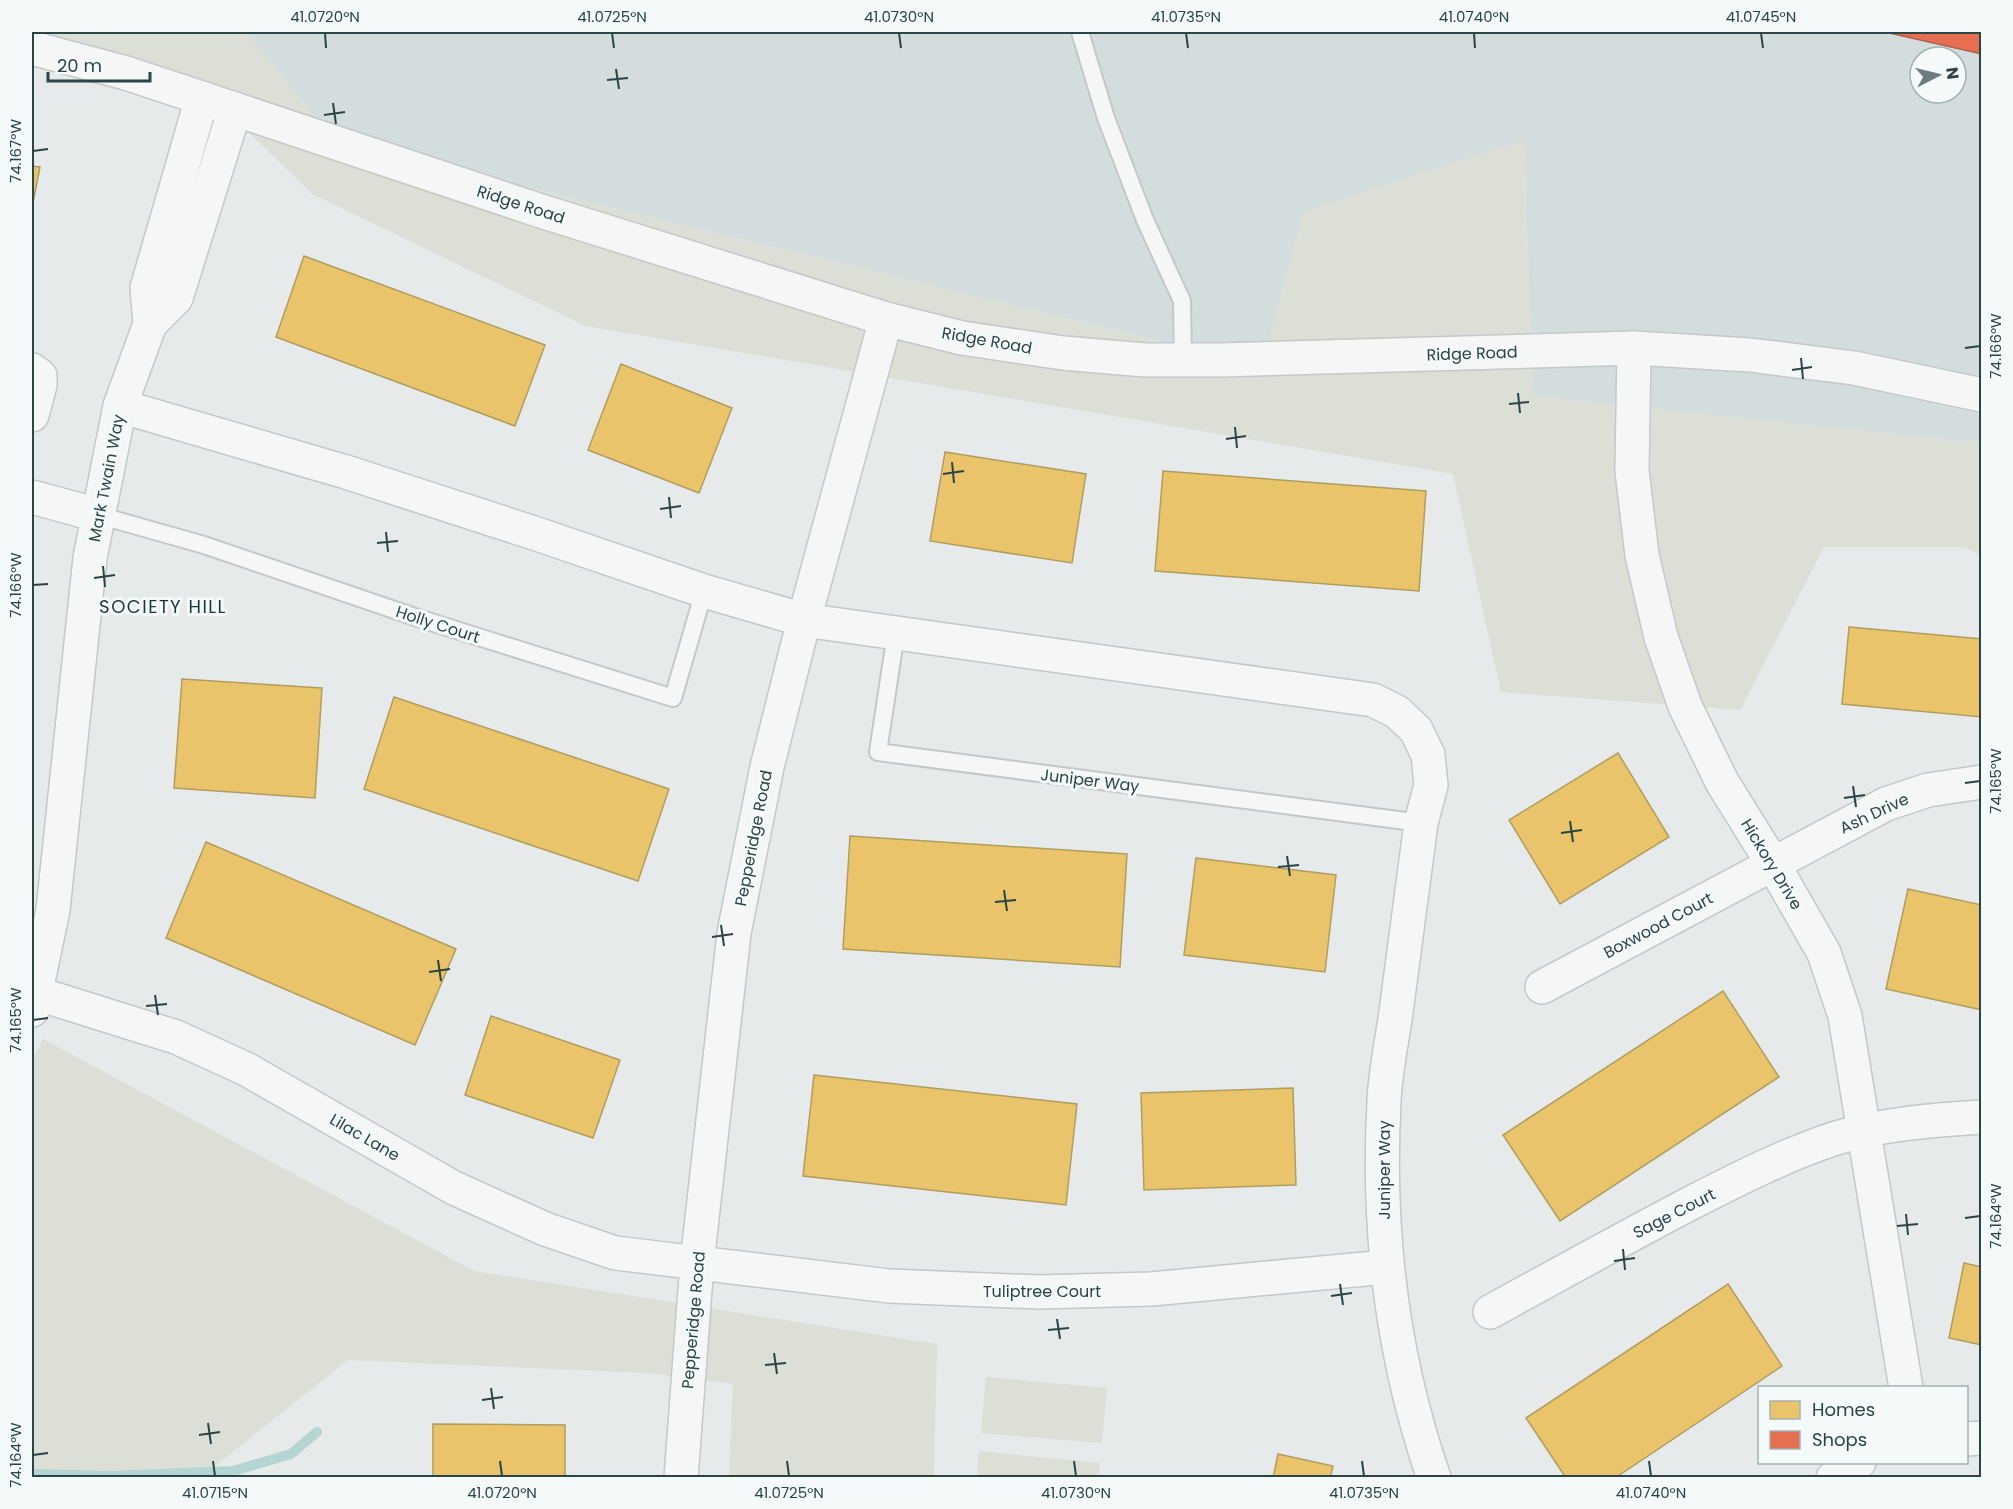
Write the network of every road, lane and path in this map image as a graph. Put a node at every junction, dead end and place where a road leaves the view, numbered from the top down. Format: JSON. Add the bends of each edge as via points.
{"nodes":[{"id":1,"x":1080,"y":32,"type":"edge"},
{"id":2,"x":32,"y":48,"type":"edge"},
{"id":3,"x":202,"y":98,"type":"junction"},
{"id":4,"x":235,"y":109,"type":"junction"},
{"id":5,"x":886,"y":319,"type":"junction"},
{"id":6,"x":150,"y":324,"type":"junction"},
{"id":7,"x":1634,"y":348,"type":"junction"},
{"id":8,"x":1183,"y":360,"type":"junction"},
{"id":9,"x":32,"y":369,"type":"edge"},
{"id":10,"x":1982,"y":395,"type":"edge"},
{"id":11,"x":120,"y":406,"type":"junction"},
{"id":12,"x":32,"y":415,"type":"edge"},
{"id":13,"x":32,"y":496,"type":"edge"},
{"id":14,"x":98,"y":515,"type":"junction"},
{"id":15,"x":704,"y":591,"type":"junction"},
{"id":16,"x":804,"y":620,"type":"junction"},
{"id":17,"x":896,"y":633,"type":"junction"},
{"id":18,"x":1982,"y":782,"type":"edge"},
{"id":19,"x":1421,"y":823,"type":"junction"},
{"id":20,"x":1773,"y":864,"type":"junction"},
{"id":21,"x":1542,"y":987,"type":"dead end"},
{"id":22,"x":33,"y":998,"type":"edge"},
{"id":23,"x":1982,"y":1117,"type":"edge"},
{"id":24,"x":1865,"y":1131,"type":"junction"},
{"id":25,"x":697,"y":1263,"type":"junction"},
{"id":26,"x":1386,"y":1267,"type":"junction"},
{"id":27,"x":1491,"y":1312,"type":"dead end"},
{"id":28,"x":1905,"y":1386,"type":"edge"},
{"id":29,"x":1856,"y":1464,"type":"edge"},
{"id":30,"x":681,"y":1478,"type":"edge"},
{"id":31,"x":1434,"y":1478,"type":"edge"},
{"id":32,"x":1833,"y":1478,"type":"edge"}],
"edges":[{"from":1,"to":8,"type":"lane","via":[[1110,128],[1145,220],[1182,301]]},
{"from":2,"to":3,"type":"street","name":"Ridge Road"},
{"from":3,"to":4,"type":"street","name":"Ridge Road"},
{"from":3,"to":6,"type":"street","name":"Mark Twain Way","via":[[147,288]]},
{"from":4,"to":5,"type":"street","name":"Ridge Road","via":[[544,212]]},
{"from":4,"to":6,"type":"street","via":[[176,298]]},
{"from":5,"to":8,"type":"street","name":"Ridge Road","via":[[962,338],[1063,353]]},
{"from":5,"to":16,"type":"street","name":"Pepperidge Road"},
{"from":6,"to":11,"type":"street","name":"Mark Twain Way"},
{"from":7,"to":8,"type":"street","name":"Ridge Road"},
{"from":7,"to":10,"type":"street","name":"Ridge Road","via":[[1750,355],[1854,368]]},
{"from":7,"to":20,"type":"street","name":"Hickory Drive","via":[[1632,471],[1642,555],[1661,637],[1685,706],[1722,782]]},
{"from":9,"to":12,"type":"street","via":[[40,376],[40,385]]},
{"from":11,"to":14,"type":"street","name":"Mark Twain Way"},
{"from":11,"to":15,"type":"street","via":[[346,472]]},
{"from":13,"to":14,"type":"street"},
{"from":14,"to":15,"type":"lane","name":"Holly Court","via":[[204,545],[673,698]]},
{"from":14,"to":22,"type":"street","name":"Mark Twain Way","via":[[90,558],[53,910]]},
{"from":15,"to":16,"type":"street"},
{"from":16,"to":17,"type":"street","name":"Juniper Way"},
{"from":16,"to":25,"type":"street","name":"Pepperidge Road","via":[[767,767],[734,933]]},
{"from":17,"to":19,"type":"street","name":"Juniper Way","via":[[1373,700],[1410,724],[1428,755],[1431,785]]},
{"from":17,"to":19,"type":"lane","name":"Juniper Way","via":[[878,752]]},
{"from":18,"to":20,"type":"street","name":"Ash Drive","via":[[1928,790],[1886,804]]},
{"from":19,"to":26,"type":"street","name":"Juniper Way","via":[[1384,1100],[1381,1185]]},
{"from":20,"to":21,"type":"street","name":"Boxwood Court"},
{"from":20,"to":24,"type":"street","name":"Hickory Drive","via":[[1824,952],[1845,1016]]},
{"from":22,"to":25,"type":"street","name":"Lilac Lane","via":[[176,1037],[236,1064],[454,1188],[545,1229],[615,1253]]},
{"from":23,"to":24,"type":"street","name":"Sage Court","via":[[1926,1120]]},
{"from":24,"to":27,"type":"street","name":"Sage Court","via":[[1772,1162]]},
{"from":24,"to":28,"type":"street","name":"Hickory Drive"},
{"from":25,"to":26,"type":"street","name":"Tuliptree Court","via":[[889,1286],[1039,1292],[1151,1289]]},
{"from":25,"to":30,"type":"street","name":"Pepperidge Road"},
{"from":26,"to":31,"type":"street","name":"Juniper Way","via":[[1400,1355]]},
{"from":29,"to":32,"type":"street"}]}
